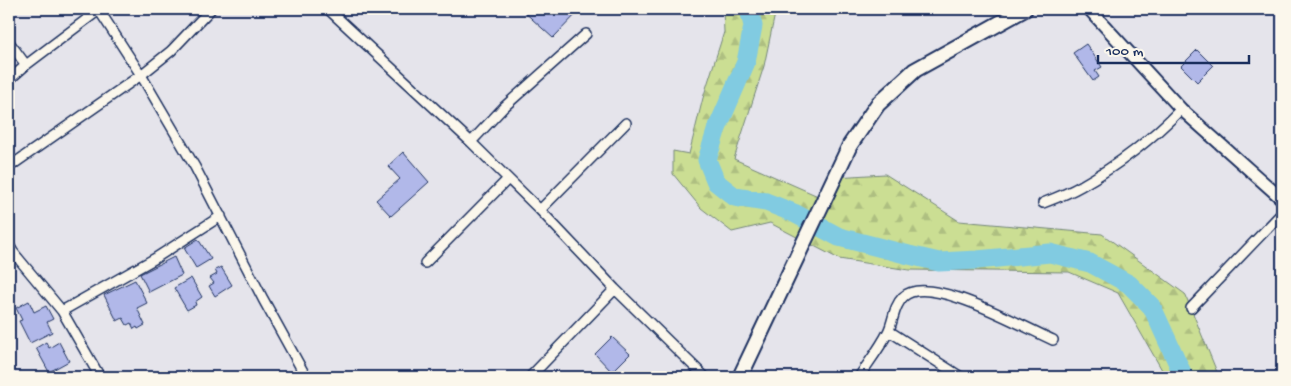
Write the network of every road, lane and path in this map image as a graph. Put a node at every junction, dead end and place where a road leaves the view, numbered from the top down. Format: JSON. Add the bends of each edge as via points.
{"nodes":[{"id":1,"x":211,"y":9,"type":"edge"},
{"id":2,"x":328,"y":9,"type":"edge"},
{"id":3,"x":1023,"y":9,"type":"edge"},
{"id":4,"x":1089,"y":9,"type":"edge"},
{"id":5,"x":99,"y":10,"type":"edge"},
{"id":6,"x":586,"y":34,"type":"dead end"},
{"id":7,"x":9,"y":42,"type":"edge"},
{"id":8,"x":26,"y":65,"type":"junction"},
{"id":9,"x":141,"y":75,"type":"junction"},
{"id":10,"x":9,"y":80,"type":"edge"},
{"id":11,"x":1181,"y":109,"type":"junction"},
{"id":12,"x":626,"y":123,"type":"dead end"},
{"id":13,"x":471,"y":142,"type":"junction"},
{"id":14,"x":9,"y":167,"type":"edge"},
{"id":15,"x":508,"y":179,"type":"junction"},
{"id":16,"x":1282,"y":199,"type":"edge"},
{"id":17,"x":1043,"y":203,"type":"dead end"},
{"id":18,"x":540,"y":210,"type":"junction"},
{"id":19,"x":1282,"y":214,"type":"edge"},
{"id":20,"x":221,"y":216,"type":"junction"},
{"id":21,"x":9,"y":245,"type":"edge"},
{"id":22,"x":425,"y":263,"type":"dead end"},
{"id":23,"x":615,"y":289,"type":"junction"},
{"id":24,"x":1191,"y":308,"type":"dead end"},
{"id":25,"x":62,"y":311,"type":"junction"},
{"id":26,"x":889,"y":331,"type":"junction"},
{"id":27,"x":1053,"y":340,"type":"dead end"},
{"id":28,"x":100,"y":377,"type":"edge"},
{"id":29,"x":306,"y":377,"type":"edge"},
{"id":30,"x":530,"y":377,"type":"edge"},
{"id":31,"x":705,"y":377,"type":"edge"},
{"id":32,"x":740,"y":377,"type":"edge"},
{"id":33,"x":859,"y":377,"type":"edge"},
{"id":34,"x":961,"y":377,"type":"edge"}],
"edges":[{"from":1,"to":9,"type":"street","via":[[171,51]]},
{"from":2,"to":13,"type":"street"},
{"from":3,"to":32,"type":"main road","via":[[915,70],[878,104],[850,146]]},
{"from":4,"to":11,"type":"street"},
{"from":5,"to":8,"type":"street"},
{"from":5,"to":9,"type":"street"},
{"from":6,"to":13,"type":"street","via":[[504,107]]},
{"from":7,"to":8,"type":"street"},
{"from":8,"to":10,"type":"street"},
{"from":9,"to":14,"type":"street"},
{"from":9,"to":20,"type":"street"},
{"from":11,"to":16,"type":"street"},
{"from":11,"to":17,"type":"street","via":[[1157,134],[1121,160],[1080,187]]},
{"from":12,"to":18,"type":"street"},
{"from":13,"to":15,"type":"street"},
{"from":15,"to":18,"type":"street"},
{"from":15,"to":22,"type":"street"},
{"from":18,"to":23,"type":"street"},
{"from":19,"to":24,"type":"street"},
{"from":20,"to":25,"type":"street","via":[[154,259]]},
{"from":20,"to":29,"type":"street"},
{"from":21,"to":25,"type":"street"},
{"from":23,"to":30,"type":"street"},
{"from":23,"to":31,"type":"street"},
{"from":25,"to":28,"type":"street"},
{"from":26,"to":27,"type":"street","via":[[894,310],[902,298],[919,289],[959,297]]},
{"from":26,"to":33,"type":"street"},
{"from":26,"to":34,"type":"street"}]}
